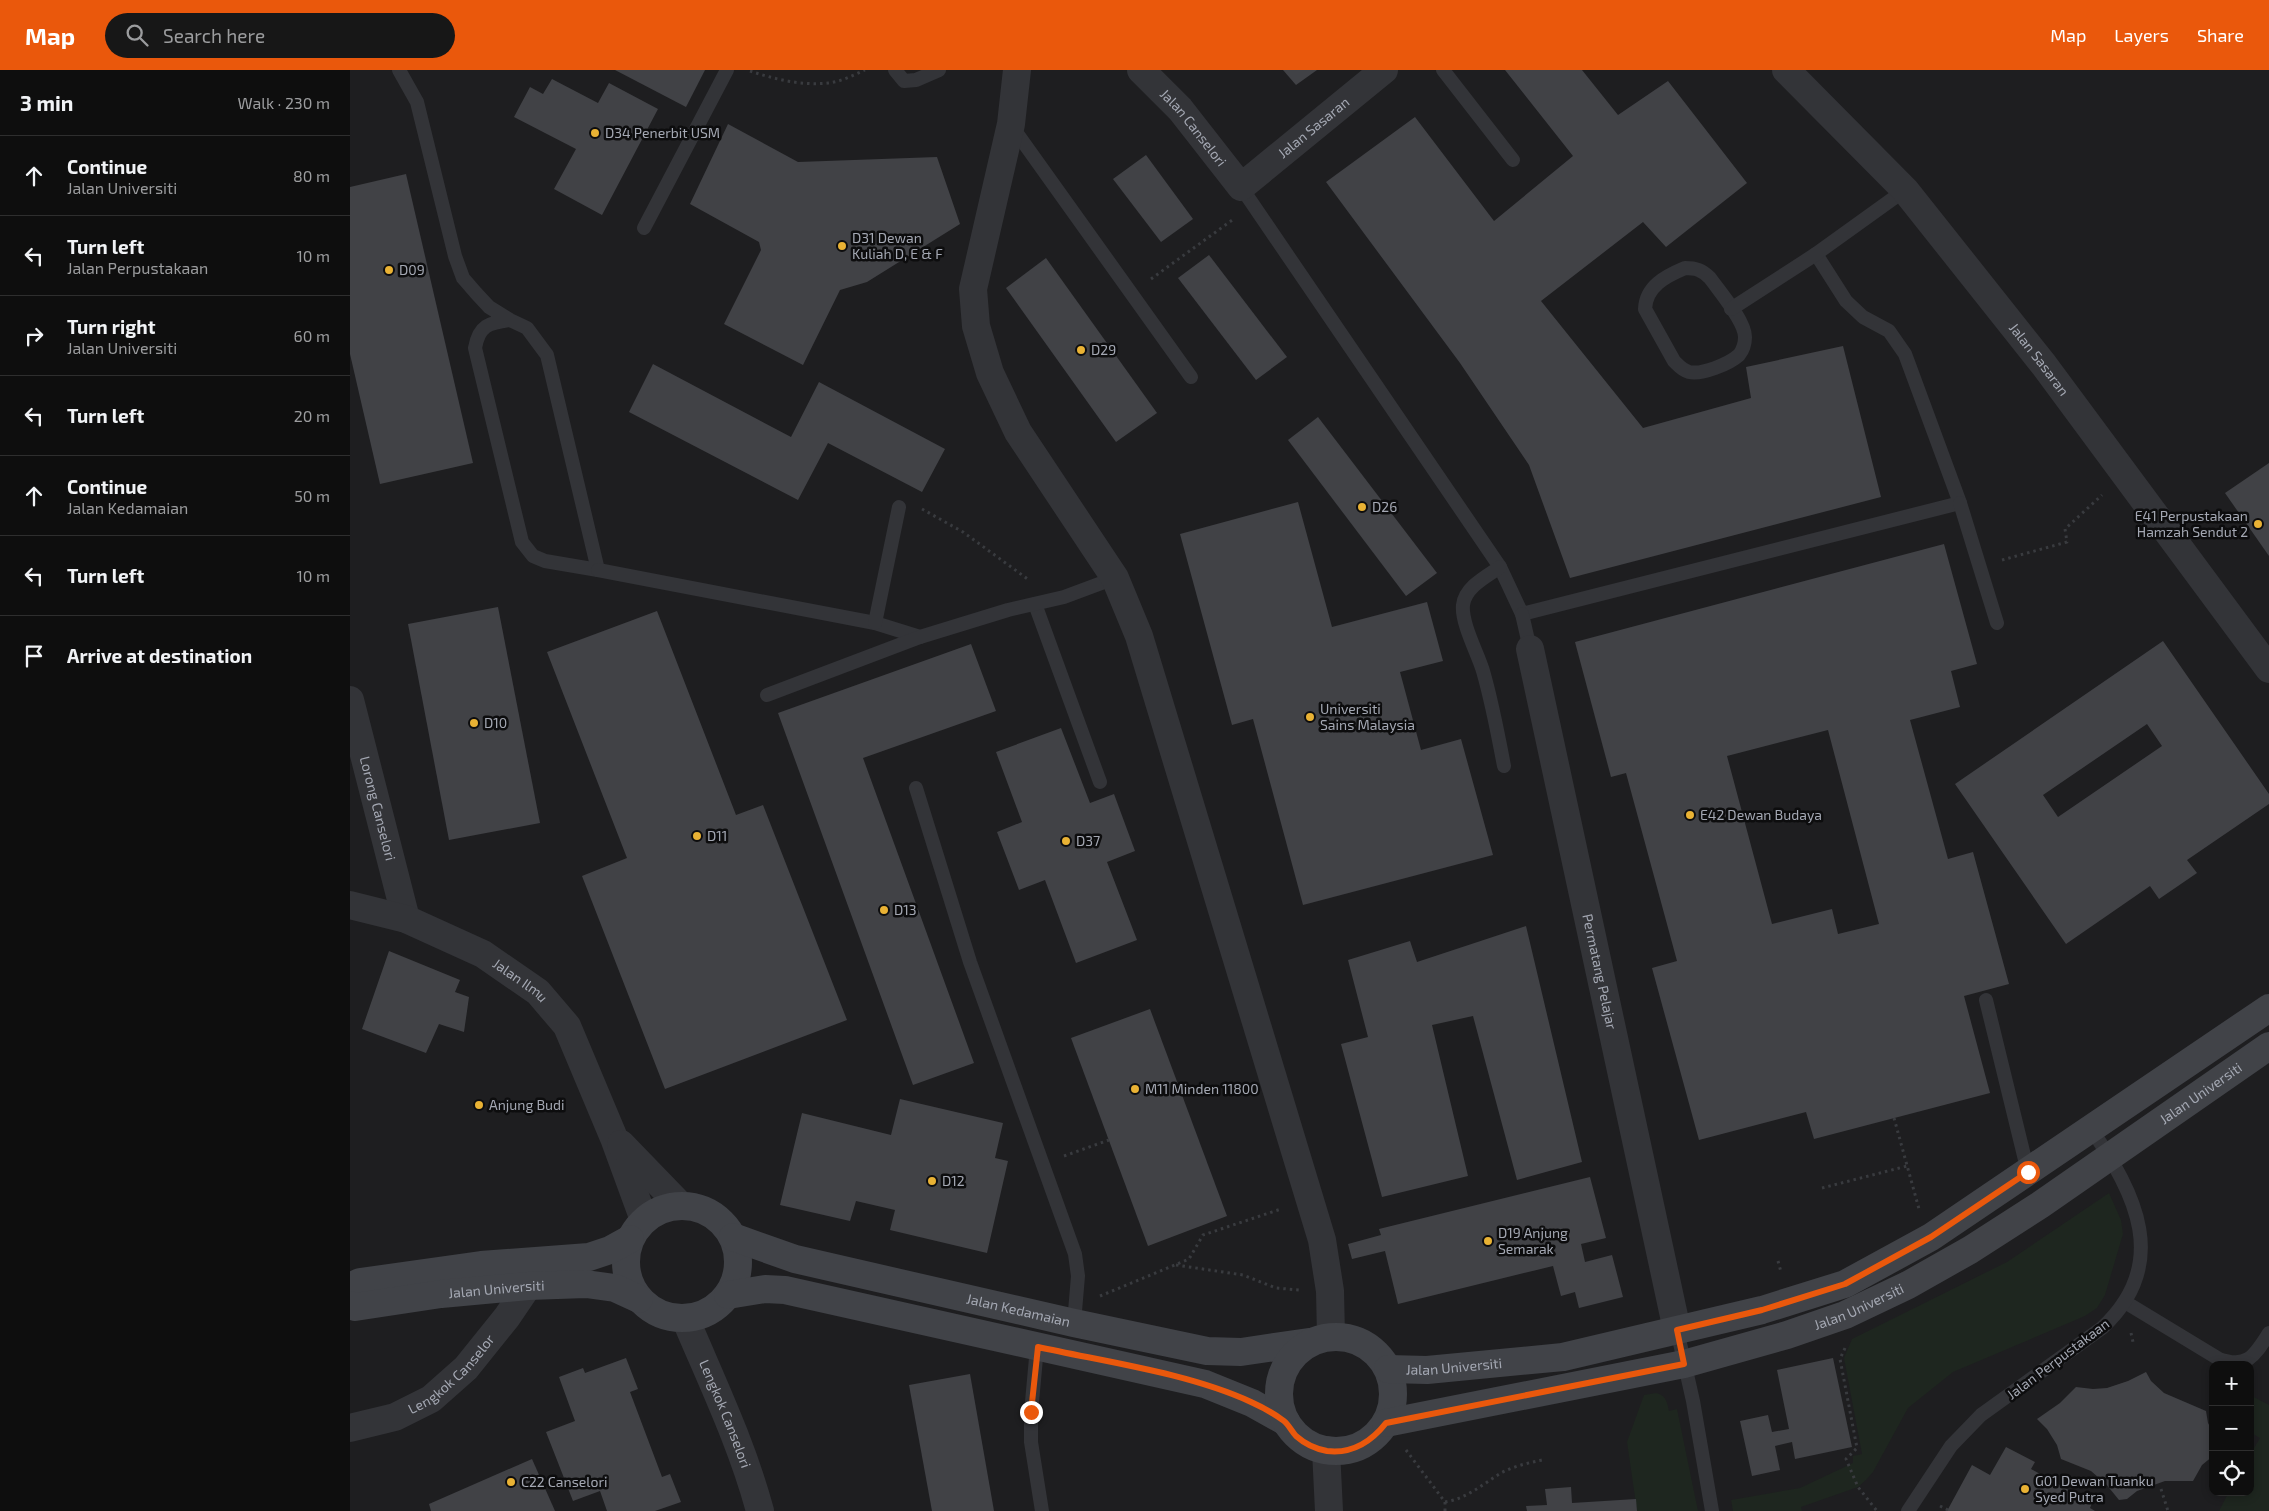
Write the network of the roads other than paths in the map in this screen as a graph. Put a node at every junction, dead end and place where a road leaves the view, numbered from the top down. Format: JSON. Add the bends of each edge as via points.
{"nodes":[{"id":1,"x":399,"y":70,"type":"edge"},
{"id":2,"x":727,"y":70,"type":"edge"},
{"id":3,"x":895,"y":70,"type":"edge"},
{"id":4,"x":939,"y":70,"type":"edge"},
{"id":5,"x":1017,"y":70,"type":"edge"},
{"id":6,"x":1141,"y":70,"type":"edge"},
{"id":7,"x":1384,"y":70,"type":"edge"},
{"id":8,"x":1443,"y":70,"type":"edge"},
{"id":9,"x":1786,"y":70,"type":"edge"},
{"id":10,"x":1011,"y":124,"type":"junction"},
{"id":11,"x":1514,"y":160,"type":"dead end"},
{"id":12,"x":1241,"y":187,"type":"junction"},
{"id":13,"x":1905,"y":190,"type":"junction"},
{"id":14,"x":644,"y":228,"type":"dead end"},
{"id":15,"x":1816,"y":254,"type":"junction"},
{"id":16,"x":1731,"y":309,"type":"junction"},
{"id":17,"x":510,"y":320,"type":"junction"},
{"id":18,"x":1191,"y":378,"type":"dead end"},
{"id":19,"x":1960,"y":503,"type":"junction"},
{"id":20,"x":899,"y":507,"type":"dead end"},
{"id":21,"x":1500,"y":567,"type":"junction"},
{"id":22,"x":598,"y":570,"type":"junction"},
{"id":23,"x":1115,"y":578,"type":"junction"},
{"id":24,"x":1035,"y":604,"type":"junction"},
{"id":25,"x":1522,"y":614,"type":"junction"},
{"id":26,"x":875,"y":623,"type":"junction"},
{"id":27,"x":1997,"y":623,"type":"dead end"},
{"id":28,"x":920,"y":637,"type":"junction"},
{"id":29,"x":1530,"y":649,"type":"joint"},
{"id":30,"x":2269,"y":669,"type":"edge"},
{"id":31,"x":767,"y":695,"type":"dead end"},
{"id":32,"x":350,"y":700,"type":"edge"},
{"id":33,"x":1504,"y":766,"type":"dead end"},
{"id":34,"x":1100,"y":782,"type":"dead end"},
{"id":35,"x":916,"y":788,"type":"dead end"},
{"id":36,"x":350,"y":905,"type":"edge"},
{"id":37,"x":406,"y":918,"type":"junction"},
{"id":38,"x":1986,"y":1000,"type":"dead end"},
{"id":39,"x":2269,"y":1008,"type":"edge"},
{"id":40,"x":2269,"y":1046,"type":"edge"},
{"id":41,"x":2091,"y":1128,"type":"junction"},
{"id":42,"x":614,"y":1138,"type":"junction"},
{"id":43,"x":2110,"y":1156,"type":"junction"},
{"id":44,"x":2028,"y":1172,"type":"junction"},
{"id":45,"x":680,"y":1205,"type":"junction"},
{"id":46,"x":637,"y":1229,"type":"junction"},
{"id":47,"x":733,"y":1237,"type":"junction"},
{"id":48,"x":528,"y":1286,"type":"junction"},
{"id":49,"x":350,"y":1287,"type":"edge"},
{"id":50,"x":728,"y":1295,"type":"junction"},
{"id":51,"x":639,"y":1299,"type":"junction"},
{"id":52,"x":2125,"y":1302,"type":"junction"},
{"id":53,"x":350,"y":1305,"type":"edge"},
{"id":54,"x":685,"y":1318,"type":"junction"},
{"id":55,"x":1074,"y":1323,"type":"junction"},
{"id":56,"x":1677,"y":1330,"type":"junction"},
{"id":57,"x":2269,"y":1333,"type":"edge"},
{"id":58,"x":1320,"y":1339,"type":"junction"},
{"id":59,"x":1038,"y":1347,"type":"junction"},
{"id":60,"x":1684,"y":1364,"type":"junction"},
{"id":61,"x":1388,"y":1369,"type":"junction"},
{"id":62,"x":1286,"y":1422,"type":"junction"},
{"id":63,"x":1386,"y":1423,"type":"junction"},
{"id":64,"x":350,"y":1428,"type":"edge"},
{"id":65,"x":1326,"y":1450,"type":"junction"},
{"id":66,"x":1911,"y":1508,"type":"edge"},
{"id":67,"x":760,"y":1511,"type":"edge"},
{"id":68,"x":1042,"y":1511,"type":"edge"},
{"id":69,"x":1329,"y":1511,"type":"edge"},
{"id":70,"x":1712,"y":1511,"type":"edge"}],
"edges":[{"from":1,"to":17,"type":"lane","via":[[417,102],[463,278],[489,307]]},
{"from":2,"to":14,"type":"lane"},
{"from":3,"to":4,"type":"lane","via":[[904,81],[916,80]]},
{"from":5,"to":10,"type":"street"},
{"from":6,"to":12,"type":"street","name":"Jalan Canselori","via":[[1180,109]]},
{"from":7,"to":12,"type":"street","name":"Jalan Sasaran"},
{"from":8,"to":11,"type":"lane"},
{"from":9,"to":13,"type":"street","name":"Jalan Sasaran"},
{"from":10,"to":18,"type":"lane"},
{"from":10,"to":23,"type":"street","via":[[974,289],[976,326],[990,373],[1018,432]]},
{"from":12,"to":21,"type":"lane","name":"Permatang Pelajar"},
{"from":13,"to":15,"type":"lane"},
{"from":13,"to":30,"type":"street","name":"Jalan Sasaran","via":[[2044,365]]},
{"from":15,"to":16,"type":"lane"},
{"from":15,"to":19,"type":"lane","via":[[1846,301],[1863,317],[1889,331],[1905,354]]},
{"from":16,"to":16,"type":"lane","via":[[1745,335],[1744,346],[1730,361],[1696,373],[1680,368],[1674,361],[1645,309],[1645,300],[1656,284],[1685,268],[1695,268],[1704,272]]},
{"from":17,"to":22,"type":"lane","via":[[527,328],[547,355]]},
{"from":17,"to":22,"type":"lane","via":[[494,322],[483,328],[475,348],[522,542],[533,556],[545,561]]},
{"from":19,"to":25,"type":"lane"},
{"from":19,"to":27,"type":"lane"},
{"from":20,"to":26,"type":"lane"},
{"from":21,"to":25,"type":"lane","name":"Permatang Pelajar"},
{"from":21,"to":33,"type":"lane","via":[[1475,585],[1463,605],[1488,692]]},
{"from":22,"to":26,"type":"lane"},
{"from":23,"to":24,"type":"lane"},
{"from":23,"to":58,"type":"street","via":[[1139,636],[1322,1240],[1330,1291]]},
{"from":24,"to":28,"type":"lane"},
{"from":24,"to":34,"type":"lane"},
{"from":25,"to":29,"type":"lane","name":"Permatang Pelajar"},
{"from":26,"to":28,"type":"lane"},
{"from":28,"to":31,"type":"lane"},
{"from":29,"to":56,"type":"street","name":"Permatang Pelajar"},
{"from":32,"to":37,"type":"street","name":"Lorong Canselori"},
{"from":35,"to":55,"type":"lane","via":[[970,962],[1075,1254],[1078,1276]]},
{"from":36,"to":37,"type":"street","name":"Jalan Ilmu"},
{"from":37,"to":42,"type":"street","name":"Jalan Ilmu","via":[[483,954],[538,992],[567,1026]]},
{"from":38,"to":44,"type":"lane"},
{"from":39,"to":41,"type":"street","name":"Jalan Universiti"},
{"from":40,"to":43,"type":"street","name":"Jalan Universiti"},
{"from":41,"to":43,"type":"lane","name":"Jalan Perpustakaan"},
{"from":41,"to":44,"type":"street","name":"Jalan Universiti"},
{"from":42,"to":45,"type":"street","name":"Jalan Ilmu"},
{"from":42,"to":46,"type":"street","name":"Jalan Ilmu"},
{"from":43,"to":52,"type":"lane","name":"Jalan Perpustakaan","via":[[2121,1174],[2140,1225],[2142,1244],[2140,1264]]},
{"from":43,"to":60,"type":"street","name":"Jalan Universiti","via":[[1970,1250],[1908,1285],[1845,1315]]},
{"from":44,"to":56,"type":"street","name":"Jalan Universiti","via":[[1931,1237],[1845,1284],[1762,1310]]},
{"from":45,"to":46,"type":"street","via":[[661,1209]]},
{"from":45,"to":47,"type":"street","via":[[711,1214]]},
{"from":46,"to":49,"type":"street","name":"Jalan Universiti","via":[[610,1250],[589,1257],[482,1265],[360,1282]]},
{"from":46,"to":51,"type":"street","via":[[626,1260],[629,1281]]},
{"from":47,"to":50,"type":"street","via":[[738,1256],[737,1276]]},
{"from":47,"to":55,"type":"street","name":"Jalan Kedamaian","via":[[795,1259]]},
{"from":48,"to":51,"type":"street","name":"Jalan Universiti","via":[[586,1284],[615,1288]]},
{"from":48,"to":53,"type":"street","name":"Jalan Universiti","via":[[441,1294],[356,1307]]},
{"from":48,"to":64,"type":"street","name":"Lengkok Canselor","via":[[466,1368],[431,1399],[395,1417]]},
{"from":50,"to":54,"type":"street","via":[[702,1315]]},
{"from":50,"to":59,"type":"street","via":[[765,1289],[785,1290]]},
{"from":51,"to":54,"type":"street","via":[[652,1310]]},
{"from":52,"to":57,"type":"lane","via":[[2230,1362],[2250,1359]]},
{"from":52,"to":66,"type":"lane","name":"Jalan Perpustakaan","via":[[2102,1328],[1981,1415],[1951,1446]]},
{"from":54,"to":67,"type":"street","name":"Lengkok Canselori","via":[[751,1478]]},
{"from":55,"to":58,"type":"street","name":"Jalan Kedamaian","via":[[1207,1351],[1240,1352]]},
{"from":56,"to":60,"type":"lane"},
{"from":56,"to":61,"type":"street","name":"Jalan Universiti","via":[[1563,1357],[1427,1370]]},
{"from":58,"to":61,"type":"street","via":[[1352,1339],[1367,1345]]},
{"from":58,"to":62,"type":"street","via":[[1294,1353],[1284,1368],[1278,1386],[1279,1405]]},
{"from":59,"to":62,"type":"street","via":[[1204,1384],[1252,1403]]},
{"from":59,"to":68,"type":"lane","via":[[1031,1442]]},
{"from":60,"to":63,"type":"street","name":"Jalan Universiti"},
{"from":60,"to":70,"type":"lane"},
{"from":61,"to":63,"type":"street","via":[[1394,1387]]},
{"from":62,"to":65,"type":"street","via":[[1296,1436],[1310,1446]]},
{"from":63,"to":65,"type":"street","via":[[1366,1443],[1354,1449]]},
{"from":65,"to":69,"type":"street"}]}
